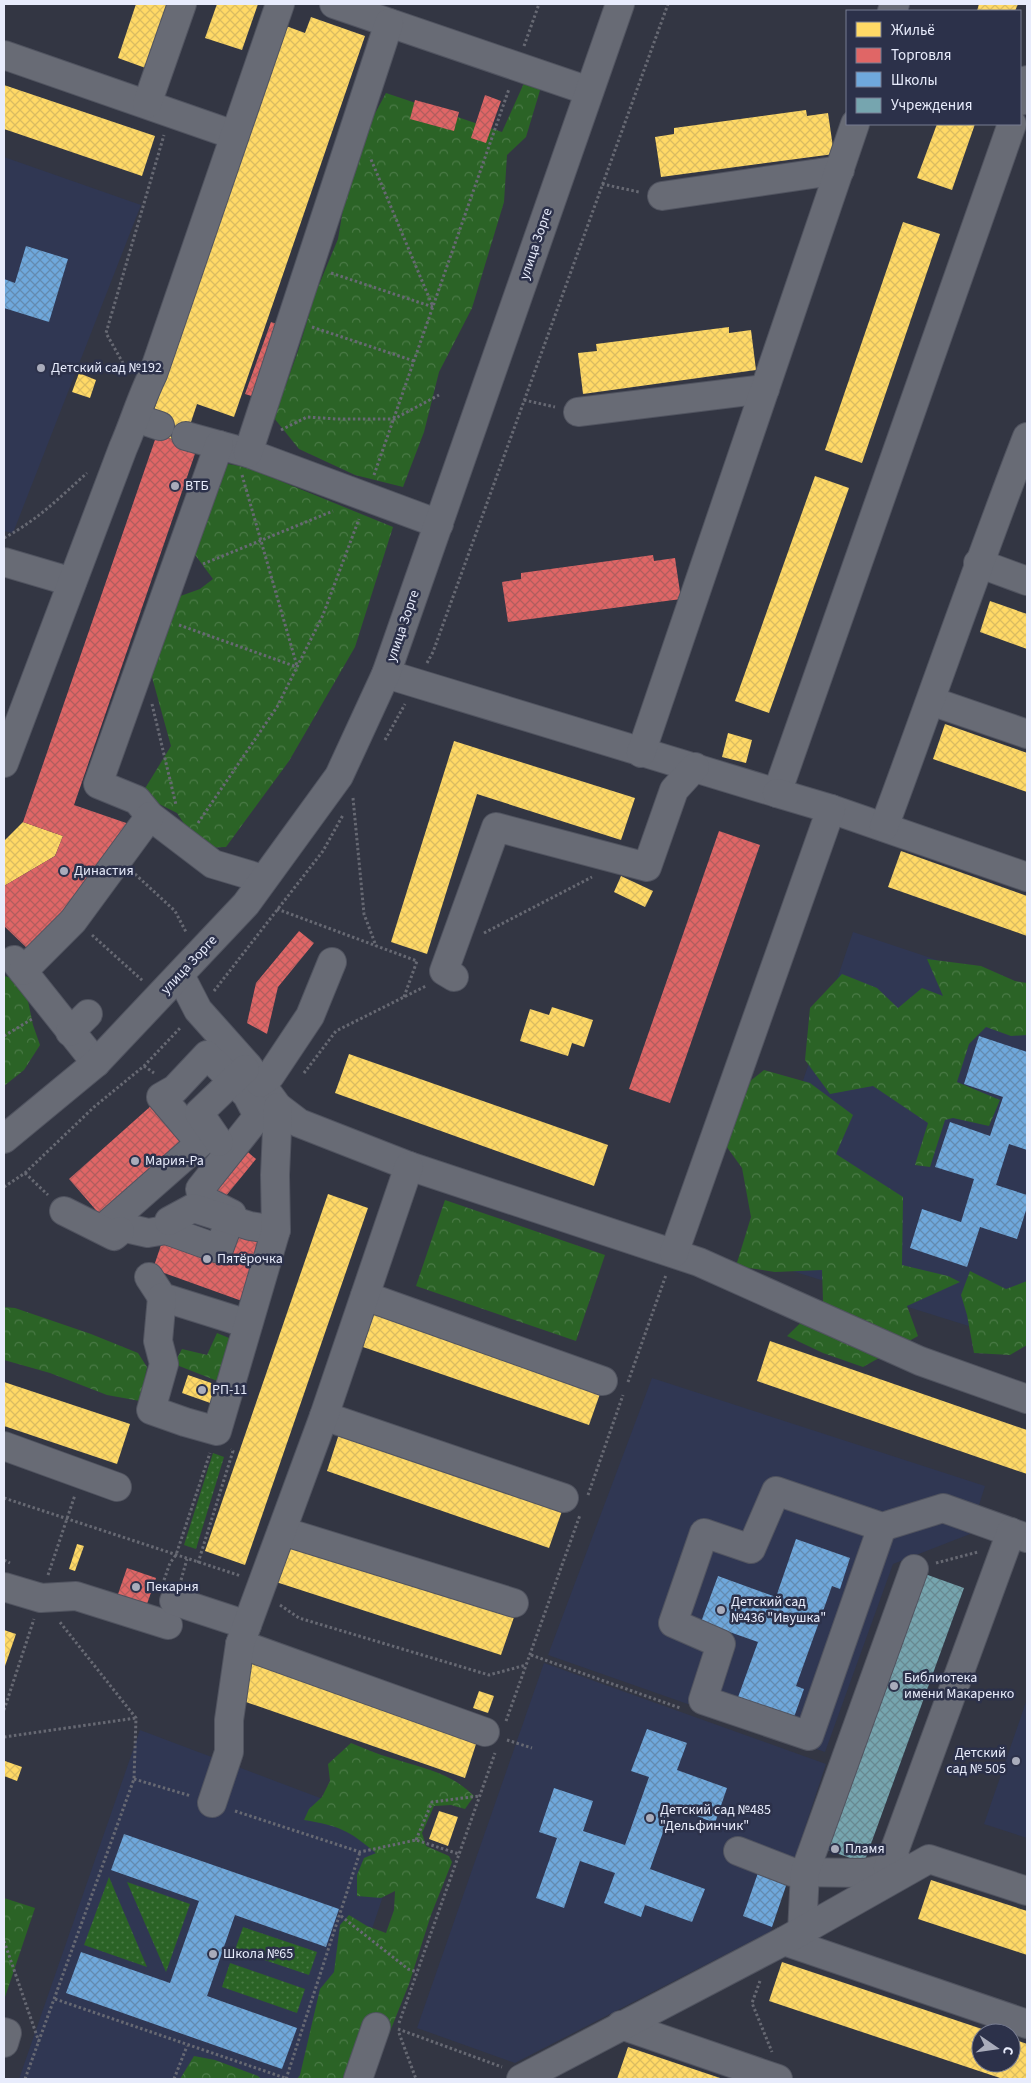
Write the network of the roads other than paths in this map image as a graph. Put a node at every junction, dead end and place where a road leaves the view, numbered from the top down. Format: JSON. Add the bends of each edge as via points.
{"nodes":[{"id":1,"x":182,"y":4,"type":"edge"},
{"id":2,"x":280,"y":4,"type":"edge"},
{"id":3,"x":334,"y":4,"type":"edge"},
{"id":4,"x":620,"y":4,"type":"edge"},
{"id":5,"x":389,"y":23,"type":"junction"},
{"id":6,"x":4,"y":55,"type":"edge"},
{"id":7,"x":1027,"y":80,"type":"edge"},
{"id":8,"x":589,"y":91,"type":"junction"},
{"id":9,"x":1021,"y":98,"type":"edge"},
{"id":10,"x":159,"y":109,"type":"junction"},
{"id":11,"x":855,"y":125,"type":"edge"},
{"id":12,"x":1012,"y":125,"type":"edge"},
{"id":13,"x":234,"y":135,"type":"junction"},
{"id":14,"x":840,"y":170,"type":"junction"},
{"id":15,"x":662,"y":196,"type":"road end"},
{"id":16,"x":765,"y":390,"type":"junction"},
{"id":17,"x":578,"y":412,"type":"road end"},
{"id":18,"x":186,"y":436,"type":"dead end"},
{"id":19,"x":1027,"y":437,"type":"edge"},
{"id":20,"x":234,"y":449,"type":"junction"},
{"id":21,"x":439,"y":524,"type":"junction"},
{"id":22,"x":4,"y":562,"type":"edge"},
{"id":23,"x":978,"y":563,"type":"junction"},
{"id":24,"x":1027,"y":580,"type":"edge"},
{"id":25,"x":72,"y":582,"type":"junction"},
{"id":26,"x":386,"y":674,"type":"junction"},
{"id":27,"x":931,"y":701,"type":"junction"},
{"id":28,"x":1027,"y":734,"type":"edge"},
{"id":29,"x":641,"y":753,"type":"junction"},
{"id":30,"x":4,"y":762,"type":"edge"},
{"id":31,"x":696,"y":767,"type":"junction"},
{"id":32,"x":777,"y":793,"type":"junction"},
{"id":33,"x":831,"y":809,"type":"junction"},
{"id":34,"x":150,"y":816,"type":"junction"},
{"id":35,"x":884,"y":827,"type":"junction"},
{"id":36,"x":1027,"y":877,"type":"edge"},
{"id":37,"x":264,"y":879,"type":"junction"},
{"id":38,"x":11,"y":960,"type":"edge"},
{"id":39,"x":332,"y":962,"type":"dead end"},
{"id":40,"x":188,"y":967,"type":"junction"},
{"id":41,"x":446,"y":976,"type":"road end"},
{"id":42,"x":96,"y":1063,"type":"junction"},
{"id":43,"x":247,"y":1077,"type":"junction"},
{"id":44,"x":278,"y":1107,"type":"junction"},
{"id":45,"x":4,"y":1139,"type":"edge"},
{"id":46,"x":409,"y":1166,"type":"junction"},
{"id":47,"x":64,"y":1211,"type":"road end"},
{"id":48,"x":230,"y":1220,"type":"junction"},
{"id":49,"x":169,"y":1222,"type":"dead end"},
{"id":50,"x":124,"y":1228,"type":"junction"},
{"id":51,"x":276,"y":1230,"type":"junction"},
{"id":52,"x":674,"y":1254,"type":"junction"},
{"id":53,"x":365,"y":1296,"type":"junction"},
{"id":54,"x":248,"y":1324,"type":"junction"},
{"id":55,"x":618,"y":1386,"type":"road end"},
{"id":56,"x":1027,"y":1399,"type":"edge"},
{"id":57,"x":324,"y":1416,"type":"junction"},
{"id":58,"x":4,"y":1446,"type":"edge"},
{"id":59,"x":117,"y":1487,"type":"dead end"},
{"id":60,"x":576,"y":1505,"type":"road end"},
{"id":61,"x":882,"y":1527,"type":"junction"},
{"id":62,"x":282,"y":1532,"type":"junction"},
{"id":63,"x":1019,"y":1535,"type":"edge"},
{"id":64,"x":914,"y":1569,"type":"road end"},
{"id":65,"x":9,"y":1576,"type":"edge"},
{"id":66,"x":514,"y":1603,"type":"dead end"},
{"id":67,"x":243,"y":1634,"type":"junction"},
{"id":68,"x":495,"y":1736,"type":"road end"},
{"id":69,"x":212,"y":1803,"type":"road end"},
{"id":70,"x":738,"y":1851,"type":"dead end"},
{"id":71,"x":929,"y":1859,"type":"junction"},
{"id":72,"x":888,"y":1868,"type":"junction"},
{"id":73,"x":804,"y":1872,"type":"junction"},
{"id":74,"x":1027,"y":1891,"type":"edge"},
{"id":75,"x":786,"y":1940,"type":"junction"},
{"id":76,"x":1027,"y":2024,"type":"edge"},
{"id":77,"x":621,"y":2025,"type":"junction"},
{"id":78,"x":387,"y":2028,"type":"road end"},
{"id":79,"x":4,"y":2032,"type":"edge"},
{"id":80,"x":4,"y":2043,"type":"edge"},
{"id":81,"x":776,"y":2066,"type":"edge"},
{"id":82,"x":522,"y":2078,"type":"edge"},
{"id":83,"x":358,"y":2079,"type":"edge"}],
"edges":[{"from":1,"to":10,"type":"street"},
{"from":2,"to":13,"type":"street"},
{"from":3,"to":5,"type":"street"},
{"from":4,"to":8,"type":"street","name":"улица Зорге"},
{"from":5,"to":8,"type":"street"},
{"from":5,"to":20,"type":"street","via":[[291,320]]},
{"from":6,"to":10,"type":"street"},
{"from":7,"to":9,"type":"street"},
{"from":8,"to":21,"type":"street","name":"улица Зорге"},
{"from":10,"to":13,"type":"street"},
{"from":11,"to":14,"type":"street"},
{"from":12,"to":32,"type":"street"},
{"from":13,"to":25,"type":"street","via":[[153,374],[146,413]]},
{"from":14,"to":15,"type":"street"},
{"from":14,"to":16,"type":"street"},
{"from":16,"to":17,"type":"street"},
{"from":16,"to":29,"type":"street"},
{"from":18,"to":20,"type":"street"},
{"from":19,"to":23,"type":"street"},
{"from":20,"to":21,"type":"street"},
{"from":20,"to":34,"type":"street","via":[[172,577],[98,784],[137,800]]},
{"from":21,"to":26,"type":"street","name":"улица Зорге"},
{"from":22,"to":25,"type":"street"},
{"from":23,"to":24,"type":"street"},
{"from":23,"to":27,"type":"street"},
{"from":25,"to":30,"type":"street"},
{"from":26,"to":29,"type":"street"},
{"from":26,"to":37,"type":"street","name":"улица Зорге","via":[[339,776]]},
{"from":27,"to":28,"type":"street"},
{"from":27,"to":35,"type":"street"},
{"from":29,"to":31,"type":"street"},
{"from":31,"to":32,"type":"street"},
{"from":31,"to":41,"type":"street","via":[[674,790],[647,867],[496,827]]},
{"from":32,"to":33,"type":"street"},
{"from":33,"to":35,"type":"street"},
{"from":33,"to":52,"type":"street"},
{"from":34,"to":37,"type":"street","via":[[180,848],[208,871]]},
{"from":34,"to":38,"type":"street","via":[[73,920]]},
{"from":35,"to":36,"type":"street"},
{"from":37,"to":40,"type":"street","name":"улица Зорге","via":[[246,904]]},
{"from":38,"to":42,"type":"street","via":[[56,997],[79,1023]]},
{"from":39,"to":43,"type":"street","via":[[310,1016],[270,1076]]},
{"from":40,"to":42,"type":"street","name":"улица Зорге"},
{"from":40,"to":43,"type":"street","via":[[198,1010]]},
{"from":42,"to":45,"type":"street","name":"улица Зорге"},
{"from":43,"to":44,"type":"street"},
{"from":43,"to":48,"type":"street","via":[[247,1095],[258,1116],[200,1189],[202,1200],[232,1214]]},
{"from":43,"to":50,"type":"street","via":[[199,1113],[221,1145]]},
{"from":43,"to":50,"type":"street","via":[[207,1055],[161,1098],[200,1143],[108,1224]]},
{"from":44,"to":46,"type":"street","via":[[299,1123]]},
{"from":44,"to":51,"type":"street"},
{"from":46,"to":52,"type":"street"},
{"from":46,"to":53,"type":"street"},
{"from":47,"to":50,"type":"street","via":[[114,1236]]},
{"from":48,"to":49,"type":"street","via":[[192,1208]]},
{"from":48,"to":50,"type":"street","via":[[219,1249],[166,1230],[148,1233]]},
{"from":48,"to":51,"type":"street"},
{"from":51,"to":54,"type":"street"},
{"from":52,"to":56,"type":"street","via":[[700,1262],[920,1361]]},
{"from":53,"to":55,"type":"street"},
{"from":53,"to":57,"type":"street"},
{"from":54,"to":54,"type":"street","via":[[155,1287],[158,1341],[164,1364],[151,1410],[218,1431]]},
{"from":57,"to":60,"type":"street"},
{"from":57,"to":62,"type":"street"},
{"from":58,"to":59,"type":"street"},
{"from":61,"to":61,"type":"street","via":[[809,1736],[703,1700],[721,1644],[673,1623],[704,1533],[751,1549],[776,1491]]},
{"from":61,"to":63,"type":"street","via":[[943,1508]]},
{"from":62,"to":66,"type":"street"},
{"from":62,"to":67,"type":"street"},
{"from":63,"to":72,"type":"street"},
{"from":64,"to":73,"type":"street"},
{"from":65,"to":67,"type":"street","via":[[41,1598],[76,1596]]},
{"from":67,"to":68,"type":"street"},
{"from":67,"to":69,"type":"street","via":[[229,1720],[229,1752]]},
{"from":70,"to":73,"type":"street","via":[[792,1872]]},
{"from":71,"to":72,"type":"street"},
{"from":71,"to":74,"type":"street"},
{"from":71,"to":75,"type":"street"},
{"from":72,"to":73,"type":"street","via":[[865,1873]]},
{"from":73,"to":75,"type":"street"},
{"from":75,"to":76,"type":"street"},
{"from":75,"to":77,"type":"street"},
{"from":77,"to":81,"type":"street"},
{"from":77,"to":82,"type":"street"},
{"from":78,"to":83,"type":"street"},
{"from":79,"to":80,"type":"street","via":[[7,2033]]}]}
